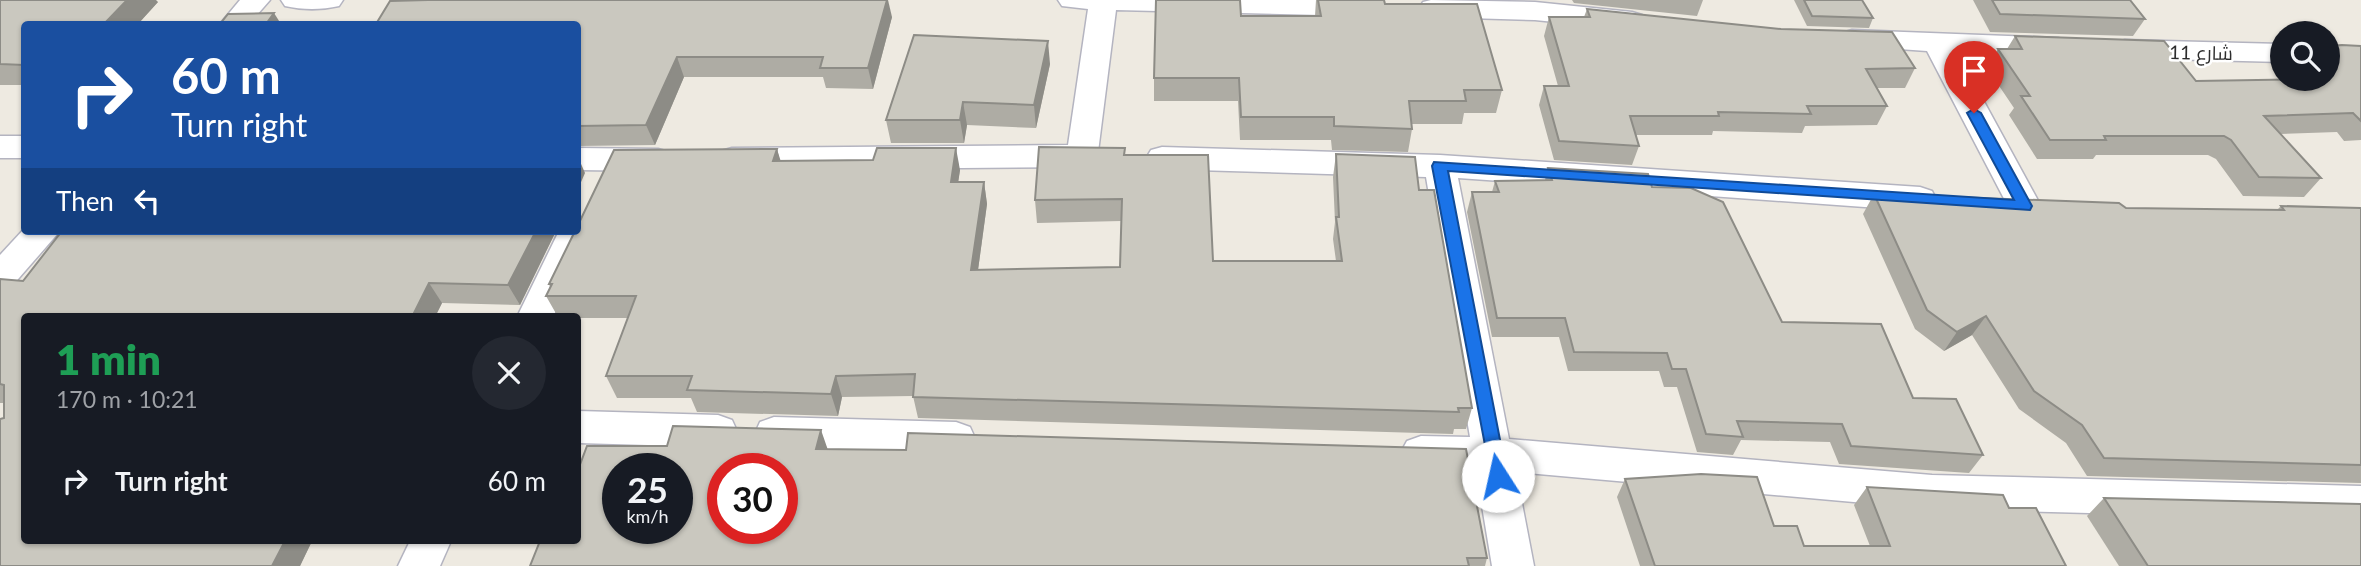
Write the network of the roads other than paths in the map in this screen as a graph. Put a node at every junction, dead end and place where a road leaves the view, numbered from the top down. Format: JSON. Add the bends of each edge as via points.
{"nodes":[{"id":1,"x":256,"y":0,"type":"edge"},
{"id":2,"x":295,"y":0,"type":"edge"},
{"id":3,"x":312,"y":0,"type":"edge"},
{"id":4,"x":329,"y":0,"type":"edge"},
{"id":5,"x":1072,"y":0,"type":"edge"},
{"id":6,"x":1103,"y":1,"type":"edge"},
{"id":7,"x":1244,"y":2,"type":"edge"},
{"id":8,"x":1533,"y":6,"type":"edge"},
{"id":9,"x":237,"y":21,"type":"edge"},
{"id":10,"x":1654,"y":24,"type":"edge"},
{"id":11,"x":1828,"y":38,"type":"edge"},
{"id":12,"x":1937,"y":43,"type":"junction"},
{"id":13,"x":2270,"y":54,"type":"edge"},
{"id":14,"x":0,"y":147,"type":"edge"},
{"id":15,"x":21,"y":147,"type":"edge"},
{"id":16,"x":1110,"y":157,"type":"junction"},
{"id":17,"x":581,"y":159,"type":"edge"},
{"id":18,"x":610,"y":160,"type":"junction"},
{"id":19,"x":1440,"y":166,"type":"junction"},
{"id":20,"x":584,"y":215,"type":"edge"},
{"id":21,"x":39,"y":235,"type":"edge"},
{"id":22,"x":574,"y":235,"type":"edge"},
{"id":23,"x":0,"y":277,"type":"edge"},
{"id":24,"x":537,"y":313,"type":"edge"},
{"id":25,"x":581,"y":427,"type":"edge"},
{"id":26,"x":994,"y":439,"type":"edge"},
{"id":27,"x":1383,"y":451,"type":"edge"},
{"id":28,"x":1494,"y":454,"type":"junction"},
{"id":29,"x":2361,"y":503,"type":"edge"},
{"id":30,"x":429,"y":544,"type":"edge"},
{"id":31,"x":419,"y":566,"type":"edge"},
{"id":32,"x":1513,"y":566,"type":"edge"}],
"edges":[{"from":1,"to":9,"type":"street"},
{"from":2,"to":3,"type":"street"},
{"from":3,"to":4,"type":"street"},
{"from":5,"to":6,"type":"street"},
{"from":6,"to":7,"type":"street"},
{"from":6,"to":16,"type":"street"},
{"from":7,"to":8,"type":"street","via":[[1404,8]]},
{"from":8,"to":10,"type":"street"},
{"from":11,"to":12,"type":"street","name":"شارع 11"},
{"from":12,"to":13,"type":"street","name":"شارع 11"},
{"from":12,"to":19,"type":"street","via":[[2038,207]]},
{"from":14,"to":15,"type":"street"},
{"from":16,"to":18,"type":"street"},
{"from":16,"to":19,"type":"street"},
{"from":17,"to":18,"type":"street"},
{"from":18,"to":20,"type":"street"},
{"from":19,"to":28,"type":"street"},
{"from":21,"to":23,"type":"street"},
{"from":22,"to":24,"type":"street"},
{"from":25,"to":26,"type":"street"},
{"from":27,"to":28,"type":"street"},
{"from":28,"to":29,"type":"street","via":[[1932,492]]},
{"from":28,"to":32,"type":"street"},
{"from":30,"to":31,"type":"street"}]}
